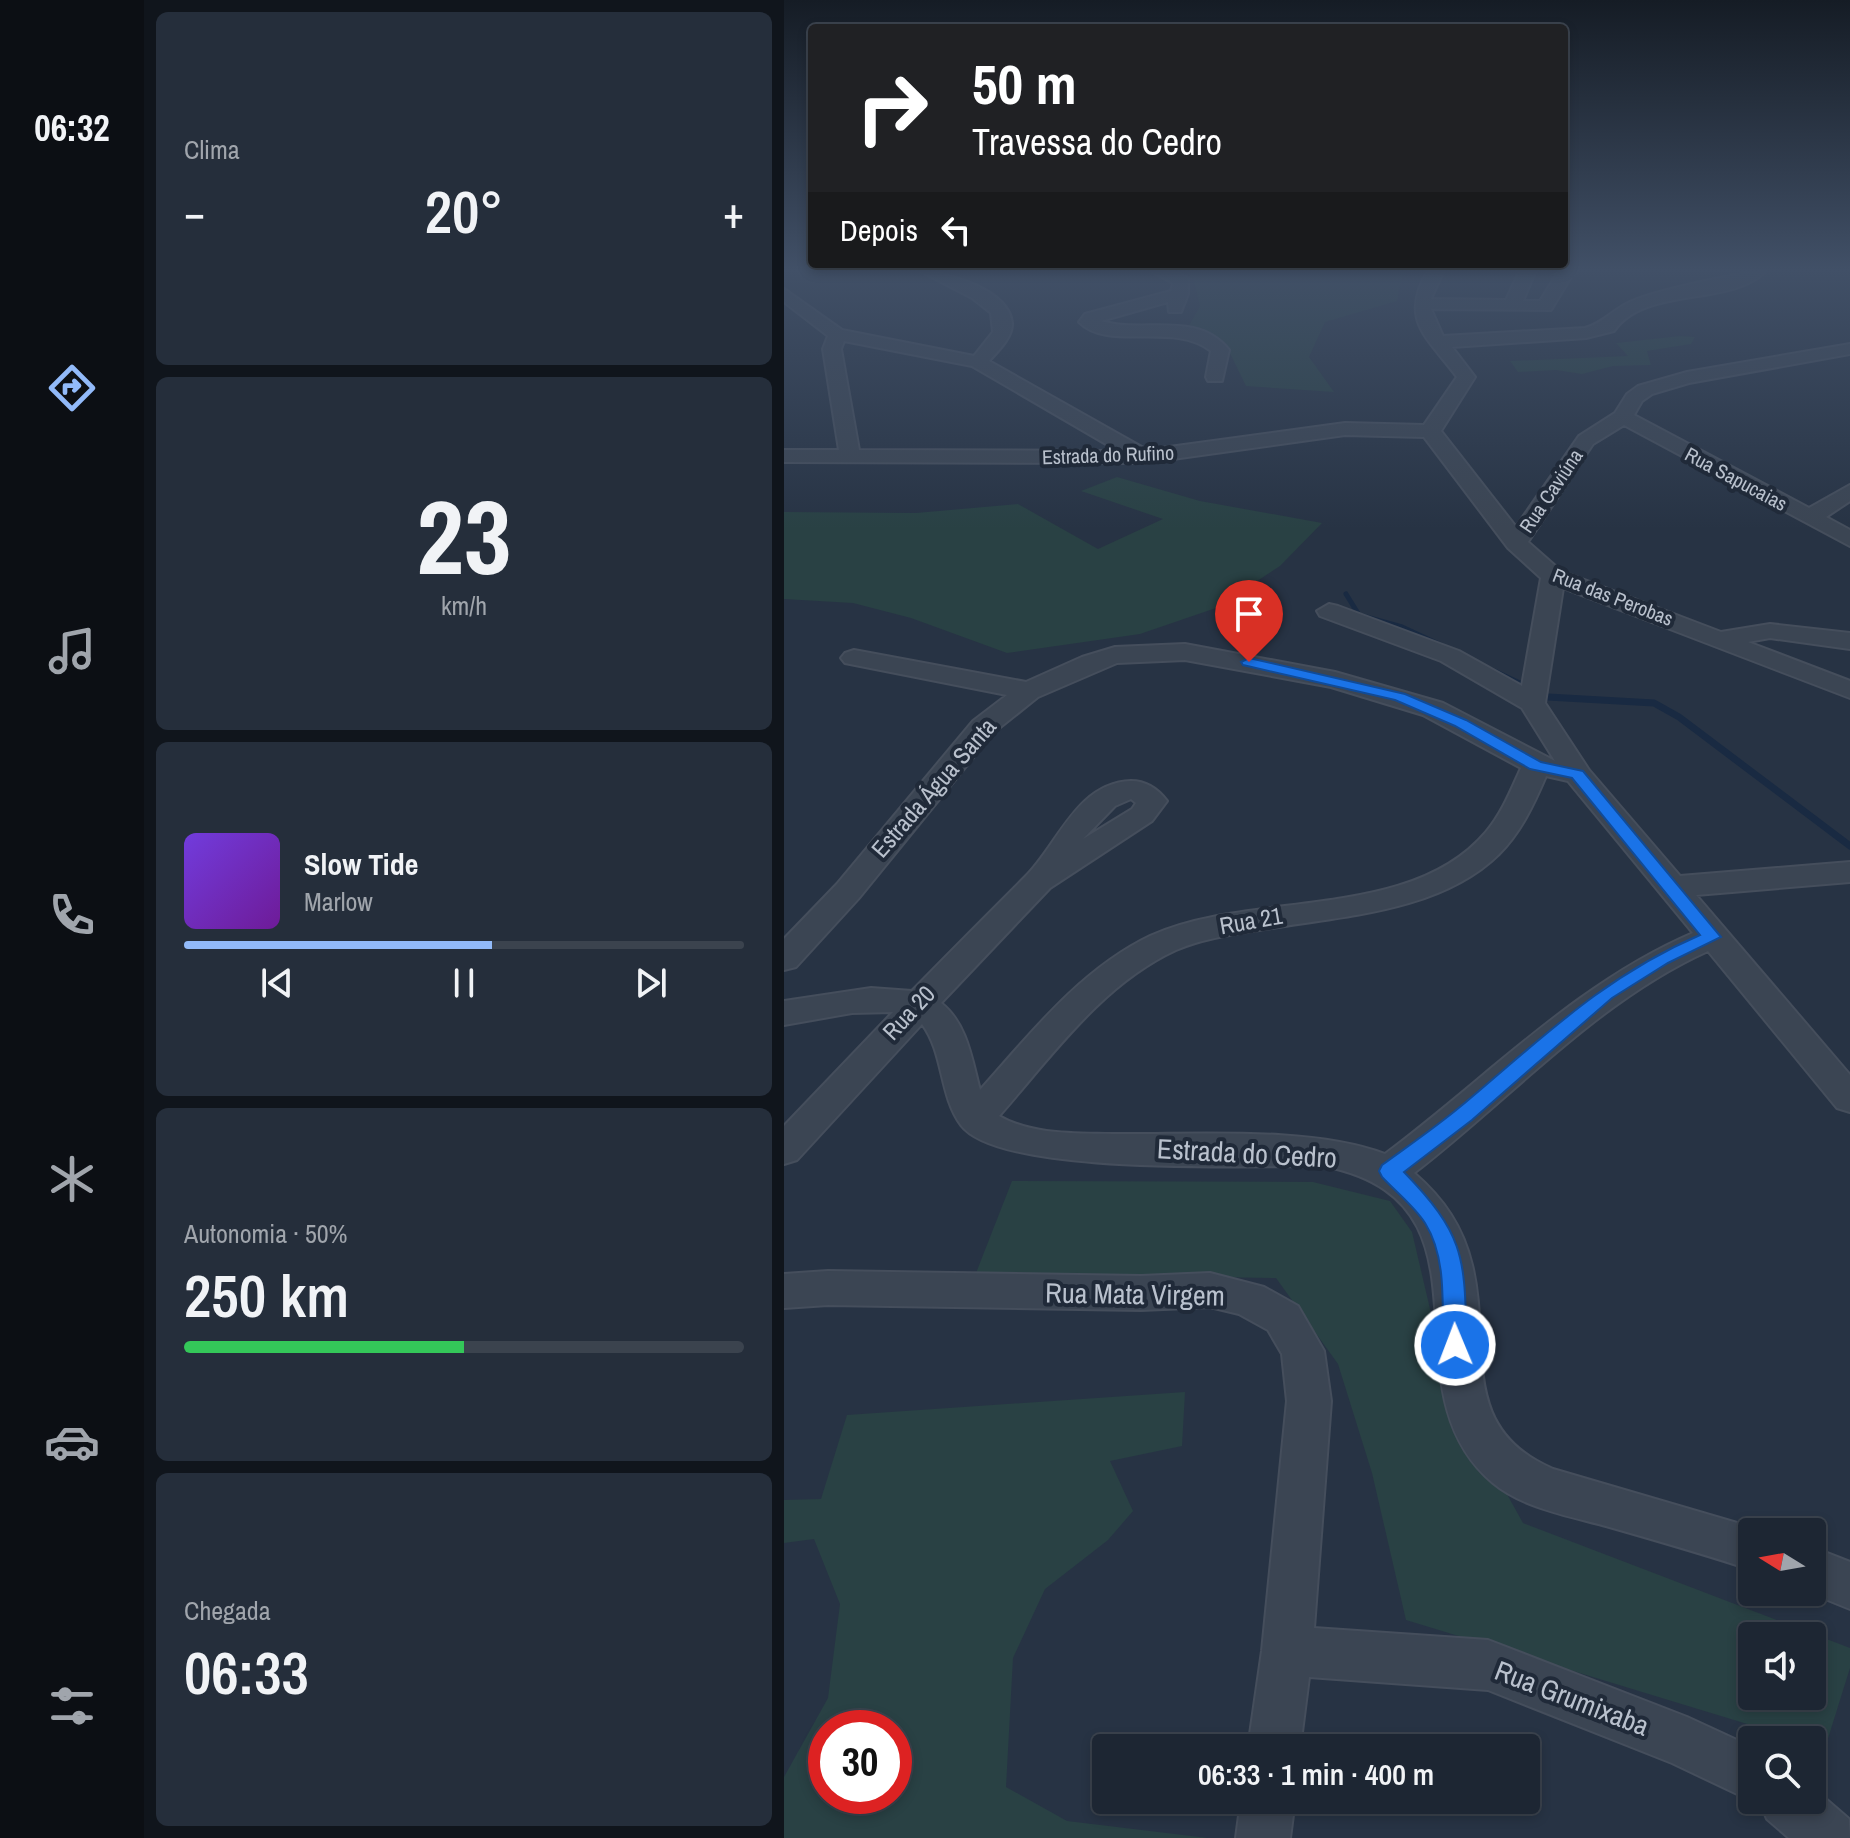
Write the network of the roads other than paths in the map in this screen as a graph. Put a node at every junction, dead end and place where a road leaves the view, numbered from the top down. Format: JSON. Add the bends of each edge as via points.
{"nodes":[{"id":1,"x":833,"y":358,"type":"edge"},
{"id":2,"x":959,"y":358,"type":"edge"},
{"id":3,"x":982,"y":358,"type":"edge"},
{"id":4,"x":1220,"y":358,"type":"edge"},
{"id":5,"x":1451,"y":358,"type":"edge"},
{"id":6,"x":1802,"y":358,"type":"edge"},
{"id":7,"x":978,"y":362,"type":"junction"},
{"id":8,"x":1215,"y":377,"type":"dead end"},
{"id":9,"x":1623,"y":417,"type":"junction"},
{"id":10,"x":1430,"y":431,"type":"junction"},
{"id":11,"x":784,"y":456,"type":"edge"},
{"id":12,"x":850,"y":457,"type":"junction"},
{"id":13,"x":1144,"y":457,"type":"junction"},
{"id":14,"x":1850,"y":491,"type":"edge"},
{"id":15,"x":1809,"y":518,"type":"junction"},
{"id":16,"x":1850,"y":539,"type":"edge"},
{"id":17,"x":1516,"y":543,"type":"junction"},
{"id":18,"x":1553,"y":576,"type":"junction"},
{"id":19,"x":1370,"y":606,"type":"dead end"},
{"id":20,"x":1329,"y":611,"type":"dead end"},
{"id":21,"x":1722,"y":639,"type":"junction"},
{"id":22,"x":1850,"y":641,"type":"edge"},
{"id":23,"x":854,"y":658,"type":"dead end"},
{"id":24,"x":1535,"y":690,"type":"junction"},
{"id":25,"x":1850,"y":690,"type":"edge"},
{"id":26,"x":1029,"y":691,"type":"junction"},
{"id":27,"x":1536,"y":765,"type":"junction"},
{"id":28,"x":1578,"y":775,"type":"junction"},
{"id":29,"x":1850,"y":872,"type":"edge"},
{"id":30,"x":1039,"y":881,"type":"dead end"},
{"id":31,"x":1671,"y":887,"type":"junction"},
{"id":32,"x":1712,"y":937,"type":"junction"},
{"id":33,"x":784,"y":959,"type":"edge"},
{"id":34,"x":918,"y":1004,"type":"junction"},
{"id":35,"x":784,"y":1013,"type":"edge"},
{"id":36,"x":1850,"y":1099,"type":"edge"},
{"id":37,"x":976,"y":1118,"type":"junction"},
{"id":38,"x":784,"y":1150,"type":"edge"},
{"id":39,"x":1390,"y":1171,"type":"junction"},
{"id":40,"x":784,"y":1291,"type":"edge"},
{"id":41,"x":1738,"y":1544,"type":"edge"},
{"id":42,"x":1287,"y":1651,"type":"junction"},
{"id":43,"x":1276,"y":1734,"type":"edge"},
{"id":44,"x":1738,"y":1768,"type":"edge"},
{"id":45,"x":1266,"y":1814,"type":"edge"},
{"id":46,"x":1802,"y":1814,"type":"edge"},
{"id":47,"x":1263,"y":1838,"type":"edge"},
{"id":48,"x":1830,"y":1838,"type":"edge"}],
"edges":[{"from":1,"to":12,"type":"street"},
{"from":2,"to":7,"type":"street"},
{"from":3,"to":7,"type":"street"},
{"from":4,"to":8,"type":"street"},
{"from":5,"to":10,"type":"street","via":[[1466,377]]},
{"from":6,"to":9,"type":"street","name":"Rua Caviúna","via":[[1660,384],[1634,398]]},
{"from":7,"to":13,"type":"street"},
{"from":9,"to":15,"type":"street","name":"Rua Sapucaias"},
{"from":9,"to":17,"type":"street","name":"Rua Caviúna","via":[[1586,440]]},
{"from":10,"to":13,"type":"street","name":"Estrada do Rufino","via":[[1345,429]]},
{"from":10,"to":17,"type":"street","name":"Rua das Perobas"},
{"from":11,"to":12,"type":"street","name":"Estrada do Rufino"},
{"from":12,"to":13,"type":"street","name":"Estrada do Rufino"},
{"from":14,"to":15,"type":"street"},
{"from":15,"to":16,"type":"street","name":"Rua Sapucaias"},
{"from":17,"to":18,"type":"street","name":"Rua das Perobas"},
{"from":18,"to":21,"type":"street","name":"Rua das Perobas"},
{"from":18,"to":24,"type":"street"},
{"from":19,"to":24,"type":"street"},
{"from":20,"to":24,"type":"street"},
{"from":21,"to":22,"type":"street","via":[[1770,631]]},
{"from":21,"to":25,"type":"street","name":"Rua das Perobas"},
{"from":23,"to":26,"type":"street"},
{"from":24,"to":28,"type":"street"},
{"from":26,"to":27,"type":"street","name":"Estrada Água Santa","via":[[1115,655],[1152,651],[1220,656],[1399,697],[1461,723]]},
{"from":26,"to":33,"type":"street","name":"Estrada Água Santa","via":[[983,727]]},
{"from":27,"to":28,"type":"street","name":"Estrada Água Santa"},
{"from":27,"to":37,"type":"street","name":"Rua 21","via":[[1508,824],[1486,851],[1453,874],[1400,894],[1203,930],[1154,948],[1113,974]]},
{"from":28,"to":31,"type":"street"},
{"from":29,"to":31,"type":"street"},
{"from":30,"to":34,"type":"street","name":"Rua 20"},
{"from":31,"to":32,"type":"street"},
{"from":32,"to":36,"type":"street"},
{"from":32,"to":39,"type":"street","via":[[1662,959],[1606,994]]},
{"from":34,"to":35,"type":"street","via":[[889,1000]]},
{"from":34,"to":37,"type":"street","via":[[944,1029]]},
{"from":34,"to":38,"type":"street","name":"Rua 20"},
{"from":37,"to":39,"type":"street","name":"Estrada do Cedro","via":[[998,1132],[1069,1147],[1324,1152]]},
{"from":39,"to":41,"type":"street","name":"Estrada do Cedro","via":[[1432,1215],[1446,1241],[1461,1391],[1482,1439],[1509,1468],[1551,1489]]},
{"from":40,"to":42,"type":"street","name":"Rua Mata Virgem","via":[[1210,1290],[1249,1299],[1283,1318],[1303,1351],[1309,1401]]},
{"from":42,"to":43,"type":"street","name":"Rua Mata Virgem"},
{"from":42,"to":44,"type":"street","name":"Rua Grumixaba","via":[[1488,1665]]},
{"from":45,"to":47,"type":"street"},
{"from":46,"to":48,"type":"street"}]}
